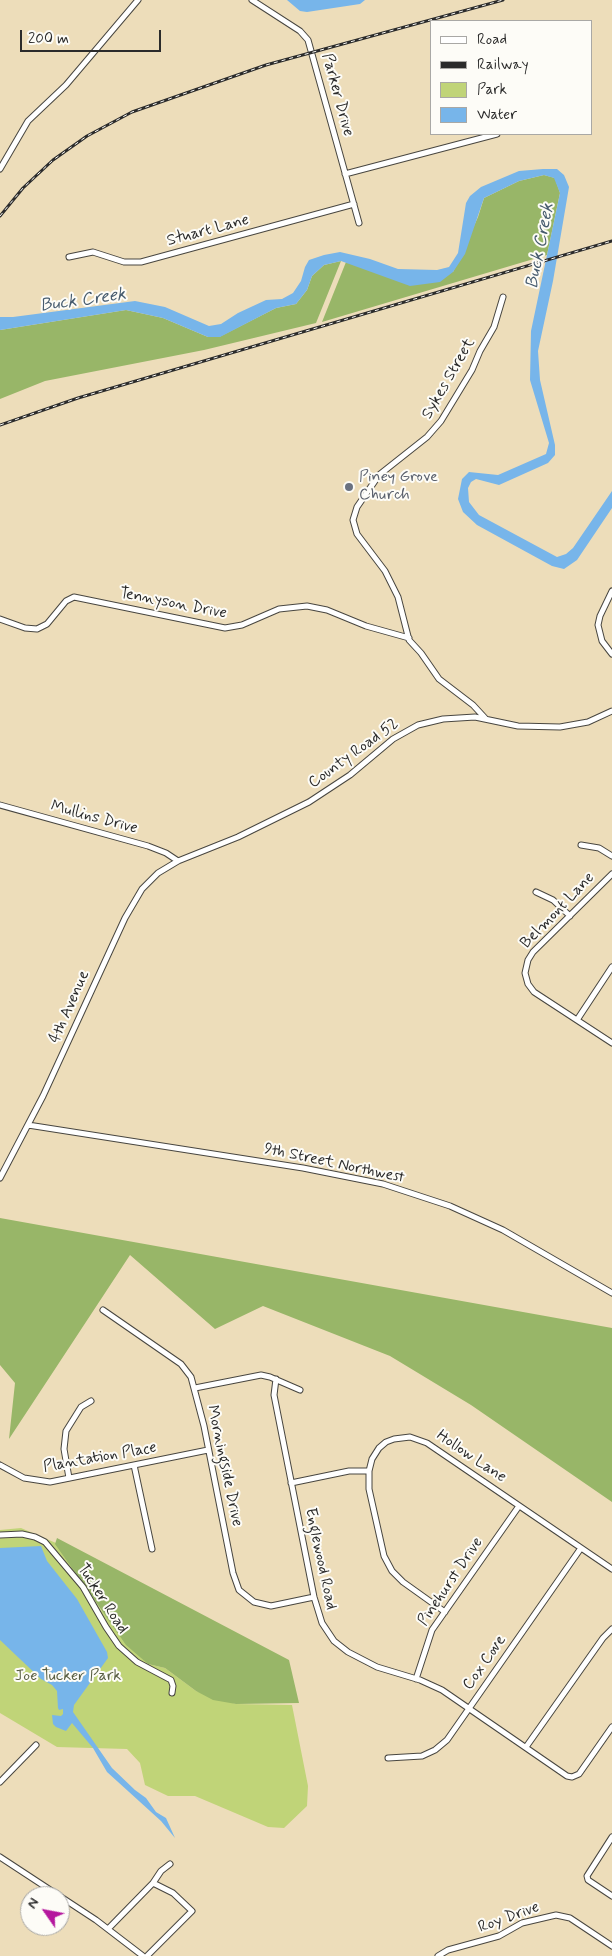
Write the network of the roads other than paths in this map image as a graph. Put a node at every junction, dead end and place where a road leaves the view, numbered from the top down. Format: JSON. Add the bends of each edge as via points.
{"nodes":[{"id":1,"x":138,"y":0,"type":"edge"},
{"id":2,"x":252,"y":0,"type":"edge"},
{"id":3,"x":493,"y":135,"type":"edge"},
{"id":4,"x":0,"y":169,"type":"edge"},
{"id":5,"x":345,"y":174,"type":"junction"},
{"id":6,"x":354,"y":204,"type":"junction"},
{"id":7,"x":358,"y":223,"type":"dead end"},
{"id":8,"x":69,"y":257,"type":"dead end"},
{"id":9,"x":503,"y":298,"type":"dead end"},
{"id":10,"x":612,"y":591,"type":"edge"},
{"id":11,"x":0,"y":619,"type":"edge"},
{"id":12,"x":408,"y":638,"type":"junction"},
{"id":13,"x":612,"y":654,"type":"edge"},
{"id":14,"x":612,"y":712,"type":"edge"},
{"id":15,"x":484,"y":718,"type":"junction"},
{"id":16,"x":0,"y":805,"type":"edge"},
{"id":17,"x":581,"y":845,"type":"dead end"},
{"id":18,"x":612,"y":856,"type":"edge"},
{"id":19,"x":178,"y":861,"type":"junction"},
{"id":20,"x":612,"y":874,"type":"edge"},
{"id":21,"x":536,"y":892,"type":"dead end"},
{"id":22,"x":570,"y":916,"type":"junction"},
{"id":23,"x":612,"y":967,"type":"edge"},
{"id":24,"x":577,"y":1020,"type":"junction"},
{"id":25,"x":612,"y":1042,"type":"edge"},
{"id":26,"x":28,"y":1125,"type":"junction"},
{"id":27,"x":0,"y":1178,"type":"edge"},
{"id":28,"x":612,"y":1293,"type":"edge"},
{"id":29,"x":103,"y":1310,"type":"dead end"},
{"id":30,"x":276,"y":1379,"type":"junction"},
{"id":31,"x":195,"y":1388,"type":"junction"},
{"id":32,"x":300,"y":1390,"type":"dead end"},
{"id":33,"x":92,"y":1401,"type":"dead end"},
{"id":34,"x":208,"y":1450,"type":"junction"},
{"id":35,"x":0,"y":1465,"type":"edge"},
{"id":36,"x":134,"y":1465,"type":"junction"},
{"id":37,"x":369,"y":1472,"type":"junction"},
{"id":38,"x":69,"y":1478,"type":"junction"},
{"id":39,"x":291,"y":1483,"type":"junction"},
{"id":40,"x":519,"y":1506,"type":"junction"},
{"id":41,"x":0,"y":1535,"type":"edge"},
{"id":42,"x":581,"y":1548,"type":"junction"},
{"id":43,"x":152,"y":1549,"type":"dead end"},
{"id":44,"x":612,"y":1569,"type":"edge"},
{"id":45,"x":314,"y":1597,"type":"junction"},
{"id":46,"x":444,"y":1612,"type":"junction"},
{"id":47,"x":612,"y":1628,"type":"edge"},
{"id":48,"x":416,"y":1679,"type":"junction"},
{"id":49,"x":172,"y":1693,"type":"dead end"},
{"id":50,"x":470,"y":1708,"type":"junction"},
{"id":51,"x":612,"y":1728,"type":"edge"},
{"id":52,"x":36,"y":1745,"type":"dead end"},
{"id":53,"x":526,"y":1747,"type":"junction"},
{"id":54,"x":388,"y":1758,"type":"dead end"},
{"id":55,"x":0,"y":1782,"type":"edge"},
{"id":56,"x":612,"y":1837,"type":"edge"},
{"id":57,"x":0,"y":1858,"type":"edge"},
{"id":58,"x":170,"y":1864,"type":"dead end"},
{"id":59,"x":153,"y":1883,"type":"junction"},
{"id":60,"x":612,"y":1896,"type":"edge"},
{"id":61,"x":108,"y":1928,"type":"junction"},
{"id":62,"x":612,"y":1946,"type":"edge"},
{"id":63,"x":143,"y":1956,"type":"edge"},
{"id":64,"x":147,"y":1956,"type":"edge"},
{"id":65,"x":438,"y":1956,"type":"edge"}],
"edges":[{"from":1,"to":4,"type":"street","via":[[66,85],[28,120]]},
{"from":2,"to":5,"type":"street","name":"Parker Drive","via":[[300,31],[308,40]]},
{"from":3,"to":5,"type":"street"},
{"from":5,"to":6,"type":"street","name":"Parker Drive"},
{"from":6,"to":7,"type":"street","name":"Parker Drive"},
{"from":6,"to":8,"type":"street","name":"Stuart Lane","via":[[141,262],[124,262],[93,252]]},
{"from":9,"to":12,"type":"street","name":"Sykes Street","via":[[494,327],[442,421],[382,472],[354,515],[353,526],[357,534],[384,571],[401,603]]},
{"from":10,"to":13,"type":"street","via":[[598,625],[602,641]]},
{"from":11,"to":12,"type":"street","name":"Tennyson Drive","via":[[37,629],[47,624],[66,601],[74,597],[225,628],[242,625],[279,609],[306,606]]},
{"from":12,"to":15,"type":"street","via":[[439,679],[473,705]]},
{"from":14,"to":15,"type":"street","name":"County Road 52","via":[[588,722],[552,728],[518,726]]},
{"from":15,"to":19,"type":"street","name":"County Road 52","via":[[443,719],[409,729],[309,802],[238,837]]},
{"from":16,"to":19,"type":"street","name":"Mullins Drive","via":[[148,846],[166,852]]},
{"from":17,"to":18,"type":"street","via":[[599,848]]},
{"from":19,"to":26,"type":"street","name":"4th Avenue","via":[[150,880],[134,901]]},
{"from":20,"to":22,"type":"street","name":"Belmont Lane"},
{"from":21,"to":22,"type":"street","via":[[553,900]]},
{"from":22,"to":24,"type":"street","name":"Belmont Lane","via":[[531,955],[525,973],[534,992]]},
{"from":23,"to":24,"type":"street"},
{"from":24,"to":25,"type":"street","name":"Belmont Lane"},
{"from":26,"to":27,"type":"street","name":"4th Avenue"},
{"from":26,"to":28,"type":"street","name":"9th Street Northwest","via":[[311,1169],[383,1184],[450,1206],[503,1230]]},
{"from":29,"to":31,"type":"street","name":"Morningside Drive","via":[[181,1364]]},
{"from":30,"to":31,"type":"street","via":[[257,1375]]},
{"from":30,"to":32,"type":"street"},
{"from":30,"to":39,"type":"street","name":"Englewood Road","via":[[274,1395]]},
{"from":31,"to":34,"type":"street","name":"Morningside Drive"},
{"from":33,"to":38,"type":"street","via":[[81,1407],[66,1431],[64,1449]]},
{"from":34,"to":36,"type":"street","name":"Plantation Place"},
{"from":34,"to":45,"type":"street","name":"Morningside Drive","via":[[239,1590],[254,1602],[270,1606]]},
{"from":35,"to":38,"type":"street","name":"Plantation Place","via":[[30,1480],[50,1482]]},
{"from":36,"to":38,"type":"street","name":"Plantation Place"},
{"from":36,"to":43,"type":"street"},
{"from":37,"to":39,"type":"street","via":[[350,1471]]},
{"from":37,"to":40,"type":"street","name":"Hollow Lane","via":[[372,1459],[386,1442],[415,1437]]},
{"from":37,"to":46,"type":"street","name":"Hollow Lane","via":[[369,1489],[386,1561],[403,1582]]},
{"from":39,"to":45,"type":"street","name":"Englewood Road"},
{"from":40,"to":42,"type":"street","name":"Hollow Lane"},
{"from":40,"to":46,"type":"street","name":"Pinehurst Drive"},
{"from":41,"to":49,"type":"street","name":"Tucker Road","via":[[22,1534],[45,1542],[83,1587],[119,1646],[137,1662],[168,1677],[173,1683]]},
{"from":42,"to":44,"type":"street","name":"Hollow Lane"},
{"from":42,"to":50,"type":"street","name":"Cox Cove"},
{"from":45,"to":48,"type":"street","name":"Englewood Road","via":[[322,1623],[340,1647],[377,1667]]},
{"from":46,"to":48,"type":"street","name":"Pinehurst Drive","via":[[428,1639]]},
{"from":47,"to":53,"type":"street"},
{"from":48,"to":50,"type":"street","name":"Englewood Road","via":[[442,1690]]},
{"from":50,"to":53,"type":"street","name":"Englewood Road"},
{"from":50,"to":54,"type":"street","name":"Cox Cove","via":[[447,1740],[435,1750],[415,1757]]},
{"from":51,"to":53,"type":"street","name":"Englewood Road","via":[[579,1774],[572,1777]]},
{"from":52,"to":55,"type":"street"},
{"from":56,"to":60,"type":"street","via":[[587,1876]]},
{"from":57,"to":61,"type":"street"},
{"from":58,"to":59,"type":"street"},
{"from":59,"to":61,"type":"street"},
{"from":59,"to":64,"type":"street","via":[[173,1893],[192,1910]]},
{"from":61,"to":63,"type":"street"},
{"from":62,"to":65,"type":"street","name":"Roy Drive","via":[[570,1918],[556,1915],[522,1923],[499,1936],[448,1950]]}]}
